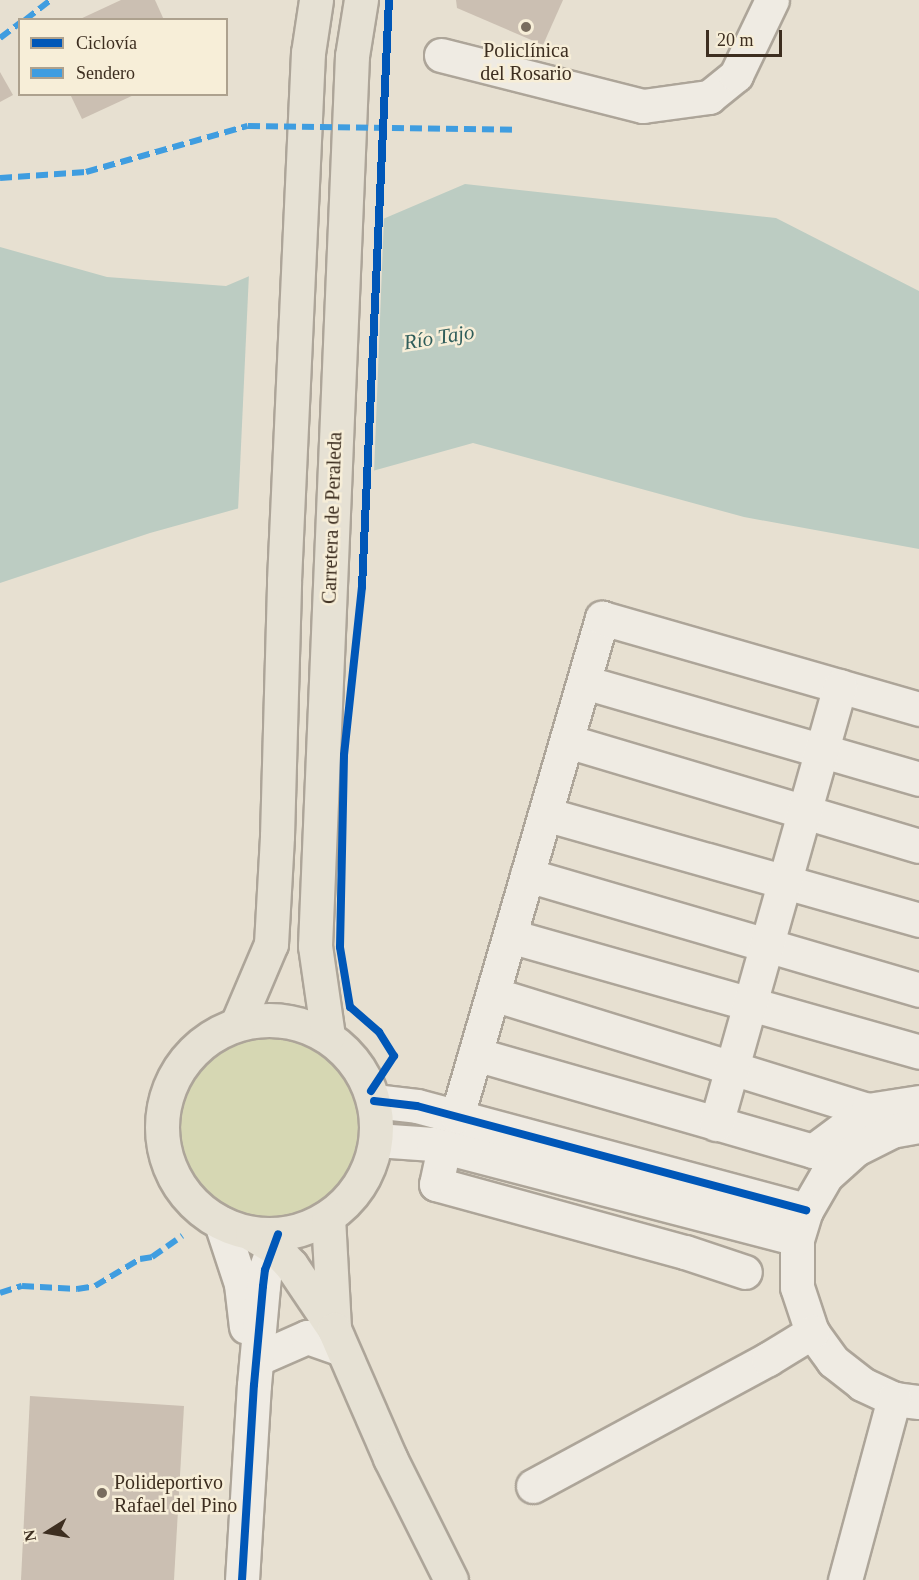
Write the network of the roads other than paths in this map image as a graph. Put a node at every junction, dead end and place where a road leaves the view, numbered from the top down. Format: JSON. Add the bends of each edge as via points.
{"nodes":[{"id":1,"x":316,"y":0,"type":"edge"},
{"id":2,"x":361,"y":0,"type":"edge"},
{"id":3,"x":771,"y":0,"type":"edge"},
{"id":4,"x":441,"y":55,"type":"dead end"},
{"id":5,"x":584,"y":682,"type":"junction"},
{"id":6,"x":840,"y":686,"type":"junction"},
{"id":7,"x":919,"y":709,"type":"edge"},
{"id":8,"x":567,"y":741,"type":"junction"},
{"id":9,"x":822,"y":751,"type":"junction"},
{"id":10,"x":919,"y":779,"type":"edge"},
{"id":11,"x":805,"y":812,"type":"junction"},
{"id":12,"x":545,"y":814,"type":"junction"},
{"id":13,"x":919,"y":846,"type":"edge"},
{"id":14,"x":527,"y":874,"type":"junction"},
{"id":15,"x":785,"y":882,"type":"junction"},
{"id":16,"x":919,"y":920,"type":"edge"},
{"id":17,"x":510,"y":936,"type":"junction"},
{"id":18,"x":767,"y":945,"type":"junction"},
{"id":19,"x":919,"y":990,"type":"edge"},
{"id":20,"x":493,"y":994,"type":"junction"},
{"id":21,"x":750,"y":1004,"type":"junction"},
{"id":22,"x":237,"y":1023,"type":"junction"},
{"id":23,"x":328,"y":1036,"type":"junction"},
{"id":24,"x":919,"y":1052,"type":"edge"},
{"id":25,"x":476,"y":1054,"type":"junction"},
{"id":26,"x":732,"y":1068,"type":"junction"},
{"id":27,"x":374,"y":1101,"type":"junction"},
{"id":28,"x":919,"y":1102,"type":"edge"},
{"id":29,"x":868,"y":1110,"type":"junction"},
{"id":30,"x":457,"y":1116,"type":"junction"},
{"id":31,"x":716,"y":1124,"type":"junction"},
{"id":32,"x":919,"y":1126,"type":"edge"},
{"id":33,"x":376,"y":1140,"type":"junction"},
{"id":34,"x":444,"y":1147,"type":"junction"},
{"id":35,"x":328,"y":1217,"type":"junction"},
{"id":36,"x":221,"y":1223,"type":"junction"},
{"id":37,"x":802,"y":1225,"type":"junction"},
{"id":38,"x":268,"y":1238,"type":"junction"},
{"id":39,"x":745,"y":1272,"type":"dead end"},
{"id":40,"x":812,"y":1332,"type":"junction"},
{"id":41,"x":338,"y":1339,"type":"junction"},
{"id":42,"x":255,"y":1372,"type":"junction"},
{"id":43,"x":907,"y":1401,"type":"edge"},
{"id":44,"x":533,"y":1486,"type":"dead end"},
{"id":45,"x":242,"y":1580,"type":"edge"},
{"id":46,"x":451,"y":1580,"type":"edge"},
{"id":47,"x":845,"y":1580,"type":"edge"}],
"edges":[{"from":1,"to":22,"type":"main road","via":[[308,53],[271,944]]},
{"from":2,"to":23,"type":"main road","name":"Carretera de Peraleda","via":[[352,56],[315,946]]},
{"from":3,"to":4,"type":"street","via":[[736,75],[709,97],[643,106]]},
{"from":5,"to":6,"type":"street","via":[[602,618]]},
{"from":5,"to":8,"type":"street"},
{"from":5,"to":9,"type":"street"},
{"from":6,"to":7,"type":"street"},
{"from":6,"to":9,"type":"street"},
{"from":8,"to":11,"type":"street"},
{"from":8,"to":12,"type":"street"},
{"from":9,"to":10,"type":"street"},
{"from":9,"to":11,"type":"street"},
{"from":11,"to":13,"type":"street"},
{"from":11,"to":15,"type":"street"},
{"from":12,"to":14,"type":"street"},
{"from":12,"to":15,"type":"street"},
{"from":14,"to":17,"type":"street"},
{"from":14,"to":18,"type":"street"},
{"from":15,"to":16,"type":"street"},
{"from":15,"to":18,"type":"street"},
{"from":17,"to":20,"type":"street"},
{"from":17,"to":21,"type":"street"},
{"from":18,"to":19,"type":"street"},
{"from":18,"to":21,"type":"street"},
{"from":20,"to":25,"type":"street"},
{"from":20,"to":26,"type":"street"},
{"from":21,"to":24,"type":"street"},
{"from":21,"to":26,"type":"street"},
{"from":22,"to":23,"type":"main road","via":[[268,1018],[299,1023]]},
{"from":22,"to":36,"type":"main road","via":[[211,1035],[189,1054],[173,1077],[164,1104],[161,1132],[167,1160],[179,1186],[198,1207]]},
{"from":23,"to":27,"type":"main road","via":[[360,1070]]},
{"from":25,"to":30,"type":"street"},
{"from":25,"to":31,"type":"street"},
{"from":26,"to":29,"type":"street"},
{"from":26,"to":31,"type":"street"},
{"from":27,"to":30,"type":"street"},
{"from":27,"to":33,"type":"main road"},
{"from":28,"to":29,"type":"street"},
{"from":29,"to":31,"type":"street","via":[[813,1151]]},
{"from":30,"to":37,"type":"street"},
{"from":32,"to":37,"type":"street","via":[[892,1131],[856,1149],[826,1176]]},
{"from":33,"to":34,"type":"street"},
{"from":33,"to":35,"type":"main road","via":[[368,1170],[351,1197]]},
{"from":34,"to":37,"type":"street"},
{"from":34,"to":39,"type":"street","via":[[436,1184]]},
{"from":35,"to":38,"type":"main road","via":[[296,1232]]},
{"from":35,"to":41,"type":"main road"},
{"from":36,"to":38,"type":"main road"},
{"from":36,"to":42,"type":"street","via":[[241,1284]]},
{"from":37,"to":40,"type":"street","via":[[797,1287]]},
{"from":38,"to":41,"type":"main road","via":[[291,1265]]},
{"from":38,"to":42,"type":"street"},
{"from":40,"to":43,"type":"street","via":[[834,1361],[855,1378]]},
{"from":40,"to":44,"type":"street"},
{"from":41,"to":42,"type":"street","via":[[307,1337]]},
{"from":41,"to":46,"type":"main road","via":[[390,1458]]},
{"from":42,"to":45,"type":"street"},
{"from":43,"to":47,"type":"street"}]}
